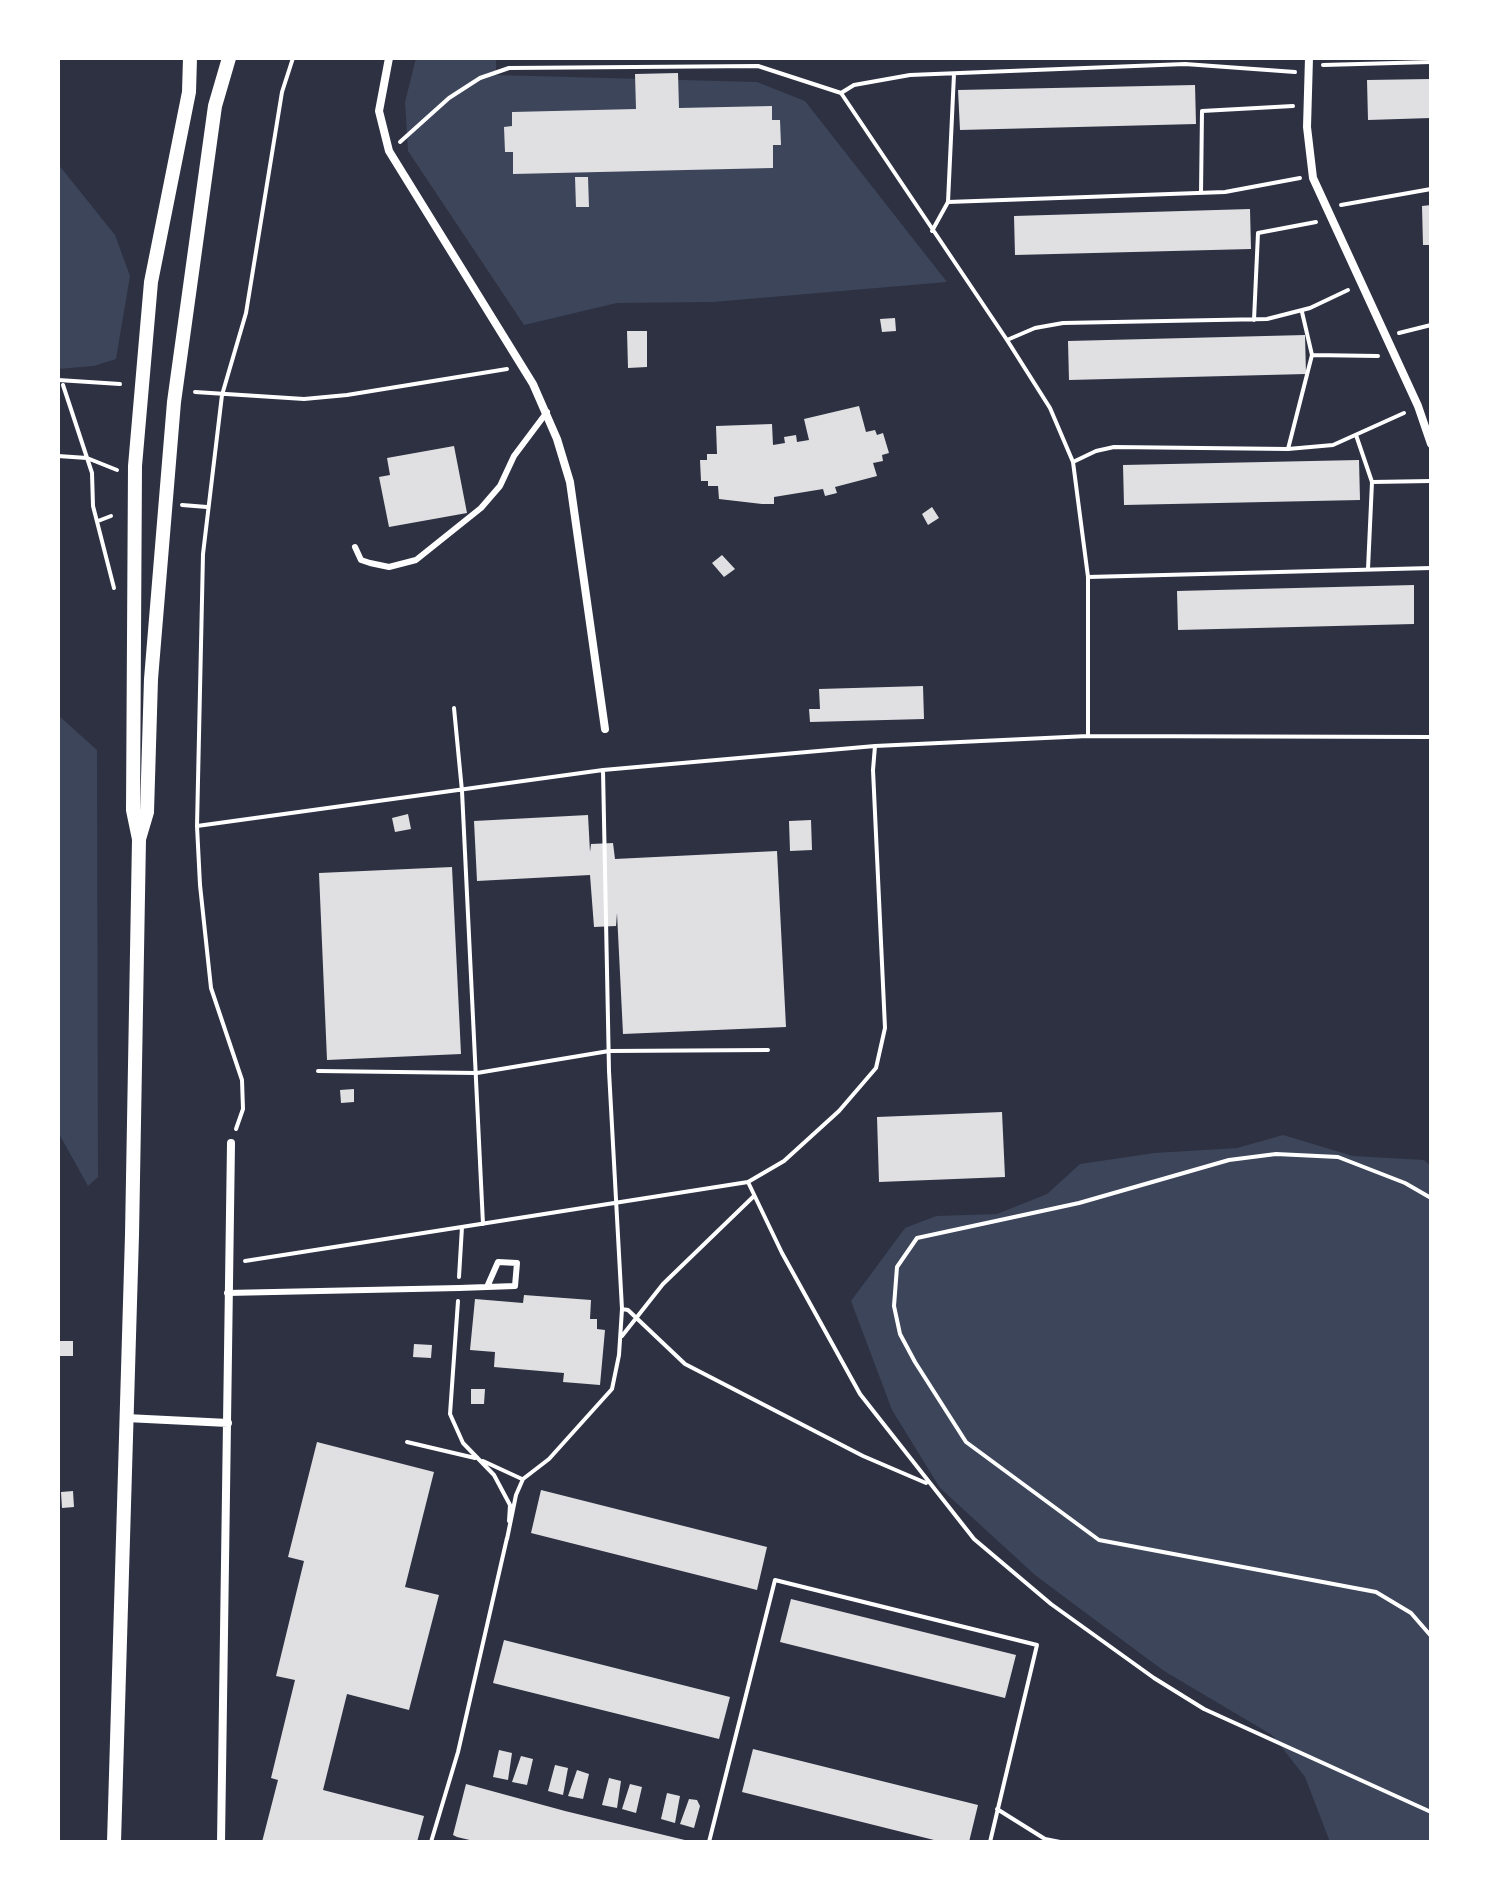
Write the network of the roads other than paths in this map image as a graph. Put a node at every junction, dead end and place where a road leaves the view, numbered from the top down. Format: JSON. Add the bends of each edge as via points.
{"nodes":[{"id":1,"x":190,"y":58,"type":"edge"},
{"id":2,"x":229,"y":58,"type":"edge"},
{"id":3,"x":389,"y":58,"type":"edge"},
{"id":4,"x":1309,"y":65,"type":"edge"},
{"id":5,"x":547,"y":412,"type":"junction"},
{"id":6,"x":1431,"y":444,"type":"edge"},
{"id":7,"x":355,"y":547,"type":"dead end"},
{"id":8,"x":605,"y":729,"type":"dead end"},
{"id":9,"x":139,"y":839,"type":"junction"},
{"id":10,"x":231,"y":1143,"type":"road end"},
{"id":11,"x":487,"y":1287,"type":"junction"},
{"id":12,"x":227,"y":1293,"type":"junction"},
{"id":13,"x":126,"y":1418,"type":"junction"},
{"id":14,"x":228,"y":1423,"type":"junction"},
{"id":15,"x":114,"y":1842,"type":"edge"},
{"id":16,"x":221,"y":1842,"type":"edge"}],
"edges":[{"from":1,"to":9,"type":"street","via":[[189,92],[151,282],[139,396],[132,723],[133,810]]},
{"from":2,"to":9,"type":"street","via":[[215,106],[174,402],[151,679],[147,812]]},
{"from":3,"to":5,"type":"street","via":[[379,111],[389,151]]},
{"from":4,"to":6,"type":"street","via":[[1313,175]]},
{"from":5,"to":7,"type":"lane","via":[[481,508],[416,560],[389,567],[361,560]]},
{"from":5,"to":8,"type":"street","via":[[570,482]]},
{"from":9,"to":13,"type":"street"},
{"from":10,"to":12,"type":"street"},
{"from":11,"to":11,"type":"lane","via":[[515,1286],[517,1263],[498,1262]]},
{"from":11,"to":12,"type":"lane"},
{"from":12,"to":14,"type":"street"},
{"from":13,"to":14,"type":"street"},
{"from":13,"to":15,"type":"street"},
{"from":14,"to":16,"type":"street"}]}
